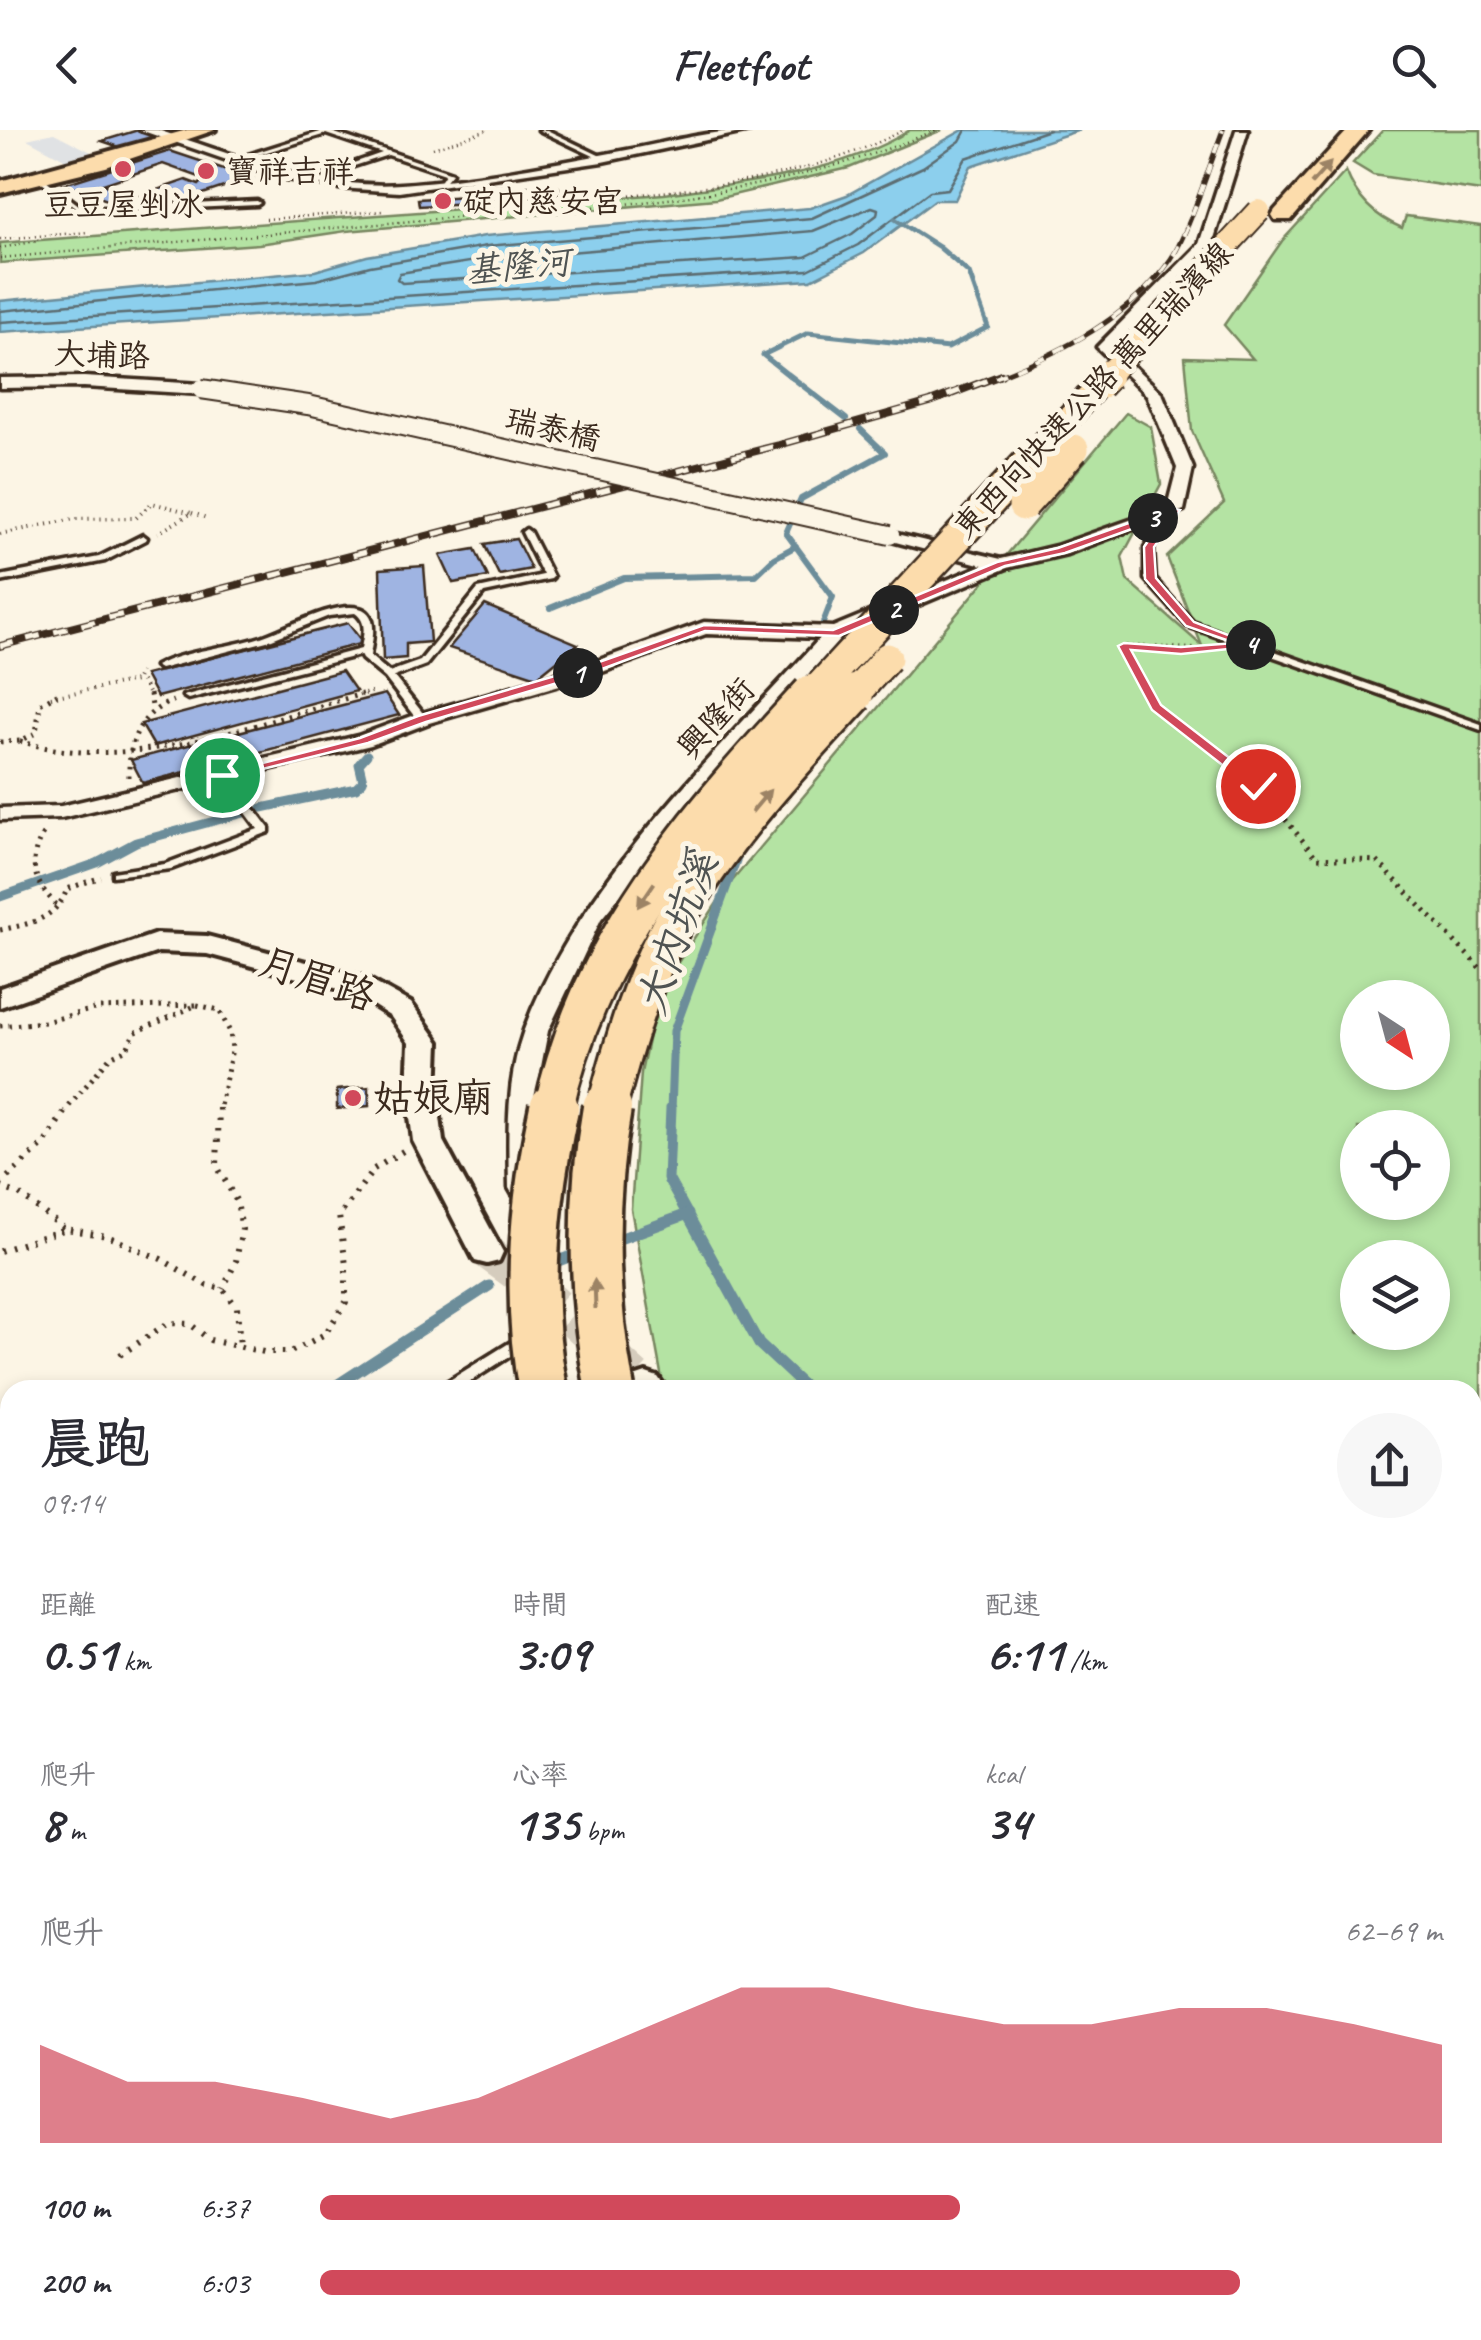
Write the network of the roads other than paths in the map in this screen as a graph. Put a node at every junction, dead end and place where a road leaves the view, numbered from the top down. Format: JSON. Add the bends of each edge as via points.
{"nodes":[{"id":1,"x":146,"y":130,"type":"edge"},
{"id":2,"x":206,"y":130,"type":"edge"},
{"id":3,"x":542,"y":130,"type":"edge"},
{"id":4,"x":748,"y":130,"type":"edge"},
{"id":5,"x":1242,"y":130,"type":"edge"},
{"id":6,"x":1334,"y":130,"type":"edge"},
{"id":7,"x":1359,"y":130,"type":"edge"},
{"id":8,"x":323,"y":131,"type":"edge"},
{"id":9,"x":174,"y":140,"type":"junction"},
{"id":10,"x":387,"y":152,"type":"junction"},
{"id":11,"x":602,"y":158,"type":"junction"},
{"id":12,"x":235,"y":160,"type":"junction"},
{"id":13,"x":40,"y":178,"type":"junction"},
{"id":14,"x":310,"y":180,"type":"junction"},
{"id":15,"x":440,"y":184,"type":"junction"},
{"id":16,"x":0,"y":186,"type":"edge"},
{"id":17,"x":413,"y":187,"type":"junction"},
{"id":18,"x":552,"y":192,"type":"dead end"},
{"id":19,"x":257,"y":203,"type":"dead end"},
{"id":20,"x":1271,"y":213,"type":"junction"},
{"id":21,"x":0,"y":383,"type":"edge"},
{"id":22,"x":201,"y":389,"type":"joint"},
{"id":23,"x":1175,"y":510,"type":"junction"},
{"id":24,"x":526,"y":532,"type":"dead end"},
{"id":25,"x":143,"y":538,"type":"road end"},
{"id":26,"x":897,"y":538,"type":"junction"},
{"id":27,"x":1001,"y":564,"type":"junction"},
{"id":28,"x":0,"y":579,"type":"edge"},
{"id":29,"x":920,"y":600,"type":"junction"},
{"id":30,"x":835,"y":633,"type":"junction"},
{"id":31,"x":366,"y":651,"type":"junction"},
{"id":32,"x":160,"y":666,"type":"road end"},
{"id":33,"x":391,"y":680,"type":"junction"},
{"id":34,"x":188,"y":696,"type":"road end"},
{"id":35,"x":422,"y":719,"type":"junction"},
{"id":36,"x":1481,"y":727,"type":"edge"},
{"id":37,"x":222,"y":775,"type":"junction"},
{"id":38,"x":0,"y":814,"type":"edge"},
{"id":39,"x":117,"y":874,"type":"road end"},
{"id":40,"x":0,"y":998,"type":"edge"},
{"id":41,"x":487,"y":1252,"type":"tunnel mouth"},
{"id":42,"x":519,"y":1274,"type":"dead end"},
{"id":43,"x":543,"y":1294,"type":"dead end"},
{"id":44,"x":461,"y":1380,"type":"edge"},
{"id":45,"x":541,"y":1380,"type":"edge"},
{"id":46,"x":628,"y":1380,"type":"edge"}],
"edges":[{"from":1,"to":9,"type":"street"},
{"from":2,"to":9,"type":"main road"},
{"from":3,"to":11,"type":"lane"},
{"from":4,"to":11,"type":"street"},
{"from":5,"to":23,"type":"street","via":[[1205,245],[1104,347],[1154,393],[1184,468]]},
{"from":6,"to":20,"type":"highway","name":"東西向快速公路 萬里瑞濱線"},
{"from":20,"to":7,"type":"highway","name":"東西向快速公路 萬里瑞濱線","one_way":true},
{"from":8,"to":10,"type":"lane"},
{"from":8,"to":12,"type":"lane"},
{"from":9,"to":12,"type":"street"},
{"from":9,"to":13,"type":"main road"},
{"from":10,"to":14,"type":"lane"},
{"from":10,"to":15,"type":"lane","via":[[449,173]]},
{"from":11,"to":15,"type":"street"},
{"from":12,"to":14,"type":"street"},
{"from":13,"to":16,"type":"main road"},
{"from":13,"to":19,"type":"lane","via":[[82,211]]},
{"from":14,"to":17,"type":"street"},
{"from":15,"to":17,"type":"street"},
{"from":17,"to":18,"type":"street","via":[[422,196]]},
{"from":20,"to":45,"type":"highway","name":"東西向快速公路 萬里瑞濱線","one_way":true,"bridge":true,"via":[[1098,385],[764,747],[691,832],[610,950],[573,1040],[547,1134],[535,1231],[533,1345]]},
{"from":46,"to":20,"type":"highway","name":"東西向快速公路 萬里瑞濱線","one_way":true,"bridge":true,"via":[[596,1336],[593,1226],[602,1133],[624,1043],[656,955],[716,854],[1125,392]]},
{"from":21,"to":22,"type":"street","name":"大埔路"},
{"from":22,"to":26,"type":"street","name":"瑞泰橋","bridge":true,"via":[[327,410]]},
{"from":23,"to":27,"type":"street","name":"興隆街"},
{"from":23,"to":36,"type":"lane","via":[[1149,547],[1150,579],[1190,624]]},
{"from":24,"to":33,"type":"lane","via":[[548,577],[481,591],[423,662]]},
{"from":25,"to":28,"type":"lane","via":[[102,559]]},
{"from":26,"to":27,"type":"street"},
{"from":26,"to":29,"type":"street","via":[[924,558],[932,578]]},
{"from":27,"to":29,"type":"street","name":"興隆街"},
{"from":29,"to":30,"type":"street","name":"興隆街"},
{"from":30,"to":35,"type":"street","via":[[704,628]]},
{"from":30,"to":42,"type":"street","name":"興隆街","via":[[591,917],[536,1031],[520,1108]]},
{"from":31,"to":32,"type":"lane","via":[[369,628],[357,610],[327,613],[264,639]]},
{"from":31,"to":33,"type":"lane","via":[[365,658]]},
{"from":31,"to":34,"type":"lane"},
{"from":33,"to":35,"type":"lane"},
{"from":35,"to":37,"type":"street","via":[[364,741]]},
{"from":37,"to":38,"type":"street","via":[[46,812]]},
{"from":37,"to":39,"type":"lane","via":[[265,830],[168,867]]},
{"from":40,"to":41,"type":"street","name":"月眉路","via":[[156,943],[207,944],[364,986],[401,1010],[424,1042],[428,1141]]},
{"from":43,"to":44,"type":"lane","via":[[545,1328]]}]}
